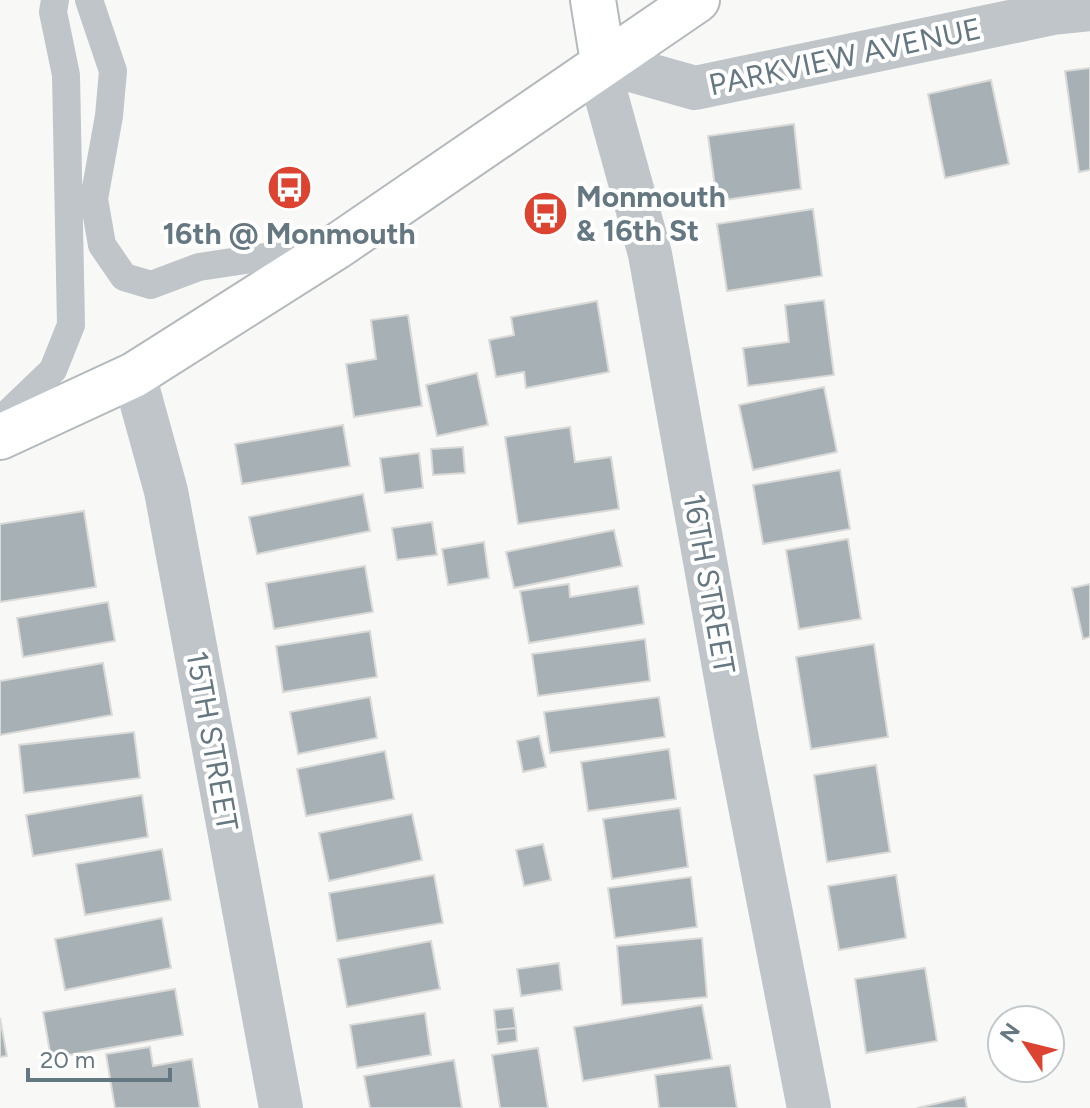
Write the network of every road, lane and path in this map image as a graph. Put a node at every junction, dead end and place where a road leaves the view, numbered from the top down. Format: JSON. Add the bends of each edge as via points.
{"nodes":[{"id":1,"x":55,"y":0,"type":"edge"},
{"id":2,"x":89,"y":0,"type":"edge"},
{"id":3,"x":593,"y":0,"type":"edge"},
{"id":4,"x":697,"y":0,"type":"edge"},
{"id":5,"x":1090,"y":9,"type":"edge"},
{"id":6,"x":603,"y":62,"type":"junction"},
{"id":7,"x":336,"y":247,"type":"junction"},
{"id":8,"x":134,"y":375,"type":"junction"},
{"id":9,"x":0,"y":421,"type":"edge"},
{"id":10,"x":0,"y":437,"type":"edge"},
{"id":11,"x":281,"y":1108,"type":"edge"},
{"id":12,"x":809,"y":1108,"type":"edge"}],
"edges":[{"from":1,"to":9,"type":"lane","via":[[66,75],[71,325],[53,370]]},
{"from":2,"to":7,"type":"lane","via":[[113,71],[94,199],[102,245],[124,277],[151,285],[199,267]]},
{"from":3,"to":6,"type":"main road"},
{"from":4,"to":6,"type":"main road"},
{"from":5,"to":6,"type":"street","name":"PARKVIEW AVENUE","via":[[695,88]]},
{"from":6,"to":7,"type":"main road"},
{"from":6,"to":12,"type":"street","name":"16TH STREET","via":[[601,77],[650,254]]},
{"from":7,"to":8,"type":"main road"},
{"from":8,"to":10,"type":"main road"},
{"from":8,"to":11,"type":"street","name":"15TH STREET","via":[[166,491]]}]}
